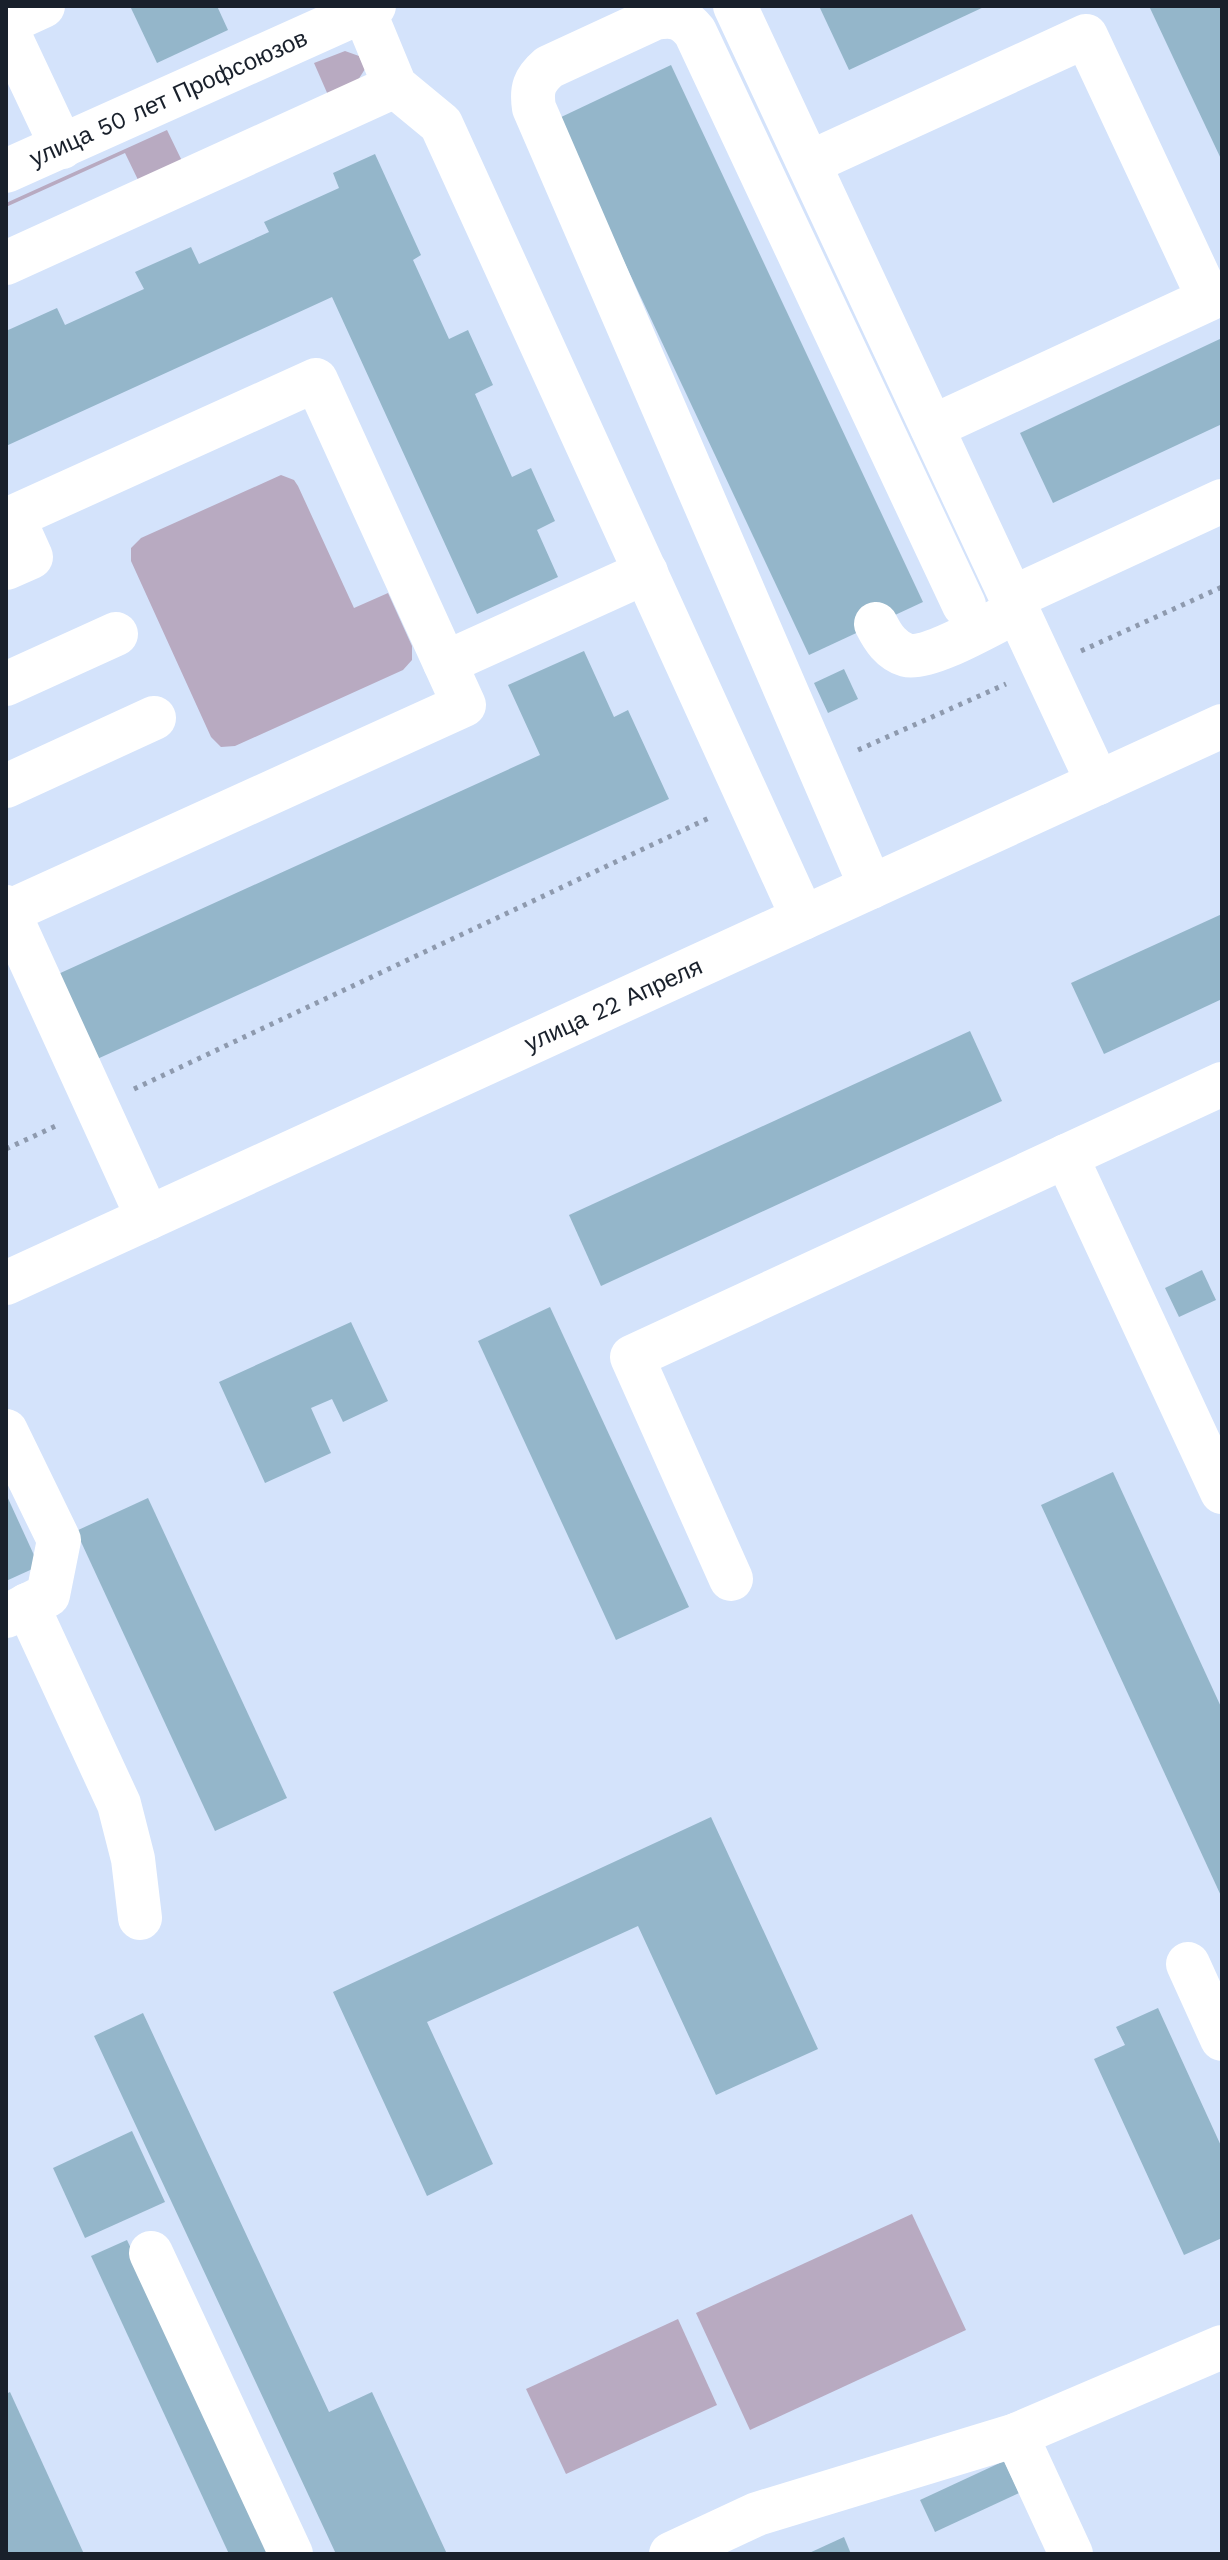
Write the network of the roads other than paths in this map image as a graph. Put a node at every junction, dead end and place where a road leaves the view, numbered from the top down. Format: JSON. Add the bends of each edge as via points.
{"nodes":[{"id":1,"x":43,"y":6,"type":"edge"},
{"id":2,"x":735,"y":6,"type":"edge"},
{"id":3,"x":363,"y":9,"type":"edge"},
{"id":4,"x":6,"y":26,"type":"edge"},
{"id":5,"x":395,"y":86,"type":"junction"},
{"id":6,"x":62,"y":147,"type":"junction"},
{"id":7,"x":809,"y":163,"type":"junction"},
{"id":8,"x":6,"y":171,"type":"edge"},
{"id":9,"x":6,"y":263,"type":"edge"},
{"id":10,"x":932,"y":427,"type":"junction"},
{"id":11,"x":1222,"y":501,"type":"edge"},
{"id":12,"x":6,"y":568,"type":"edge"},
{"id":13,"x":646,"y":572,"type":"junction"},
{"id":14,"x":964,"y":605,"type":"dead end"},
{"id":15,"x":1014,"y":605,"type":"junction"},
{"id":16,"x":876,"y":624,"type":"dead end"},
{"id":17,"x":116,"y":634,"type":"dead end"},
{"id":18,"x":445,"y":663,"type":"junction"},
{"id":19,"x":6,"y":684,"type":"edge"},
{"id":20,"x":154,"y":718,"type":"dead end"},
{"id":21,"x":1222,"y":726,"type":"edge"},
{"id":22,"x":1098,"y":783,"type":"junction"},
{"id":23,"x":6,"y":786,"type":"edge"},
{"id":24,"x":871,"y":887,"type":"junction"},
{"id":25,"x":7,"y":910,"type":"edge"},
{"id":26,"x":803,"y":918,"type":"junction"},
{"id":27,"x":1222,"y":1084,"type":"edge"},
{"id":28,"x":1066,"y":1156,"type":"junction"},
{"id":29,"x":148,"y":1218,"type":"junction"},
{"id":30,"x":6,"y":1283,"type":"edge"},
{"id":31,"x":6,"y":1431,"type":"edge"},
{"id":32,"x":1222,"y":1492,"type":"edge"},
{"id":33,"x":731,"y":1579,"type":"dead end"},
{"id":34,"x":16,"y":1610,"type":"edge"},
{"id":35,"x":140,"y":1918,"type":"dead end"},
{"id":36,"x":1188,"y":1964,"type":"dead end"},
{"id":37,"x":1222,"y":2039,"type":"edge"},
{"id":38,"x":151,"y":2253,"type":"dead end"},
{"id":39,"x":1222,"y":2347,"type":"edge"},
{"id":40,"x":1016,"y":2435,"type":"junction"},
{"id":41,"x":291,"y":2554,"type":"edge"},
{"id":42,"x":671,"y":2554,"type":"edge"},
{"id":43,"x":1071,"y":2554,"type":"edge"}],
"edges":[{"from":1,"to":4,"type":"main road"},
{"from":2,"to":7,"type":"main road"},
{"from":3,"to":5,"type":"main road"},
{"from":3,"to":6,"type":"main road","name":"улица 50 лет Профсоюзов"},
{"from":4,"to":6,"type":"main road"},
{"from":5,"to":9,"type":"main road"},
{"from":5,"to":13,"type":"main road","via":[[441,124]]},
{"from":6,"to":8,"type":"main road","name":"улица 50 лет Профсоюзов"},
{"from":7,"to":10,"type":"main road"},
{"from":7,"to":10,"type":"main road","via":[[1086,36],[1209,299]]},
{"from":10,"to":15,"type":"main road"},
{"from":11,"to":15,"type":"main road"},
{"from":12,"to":18,"type":"main road","via":[[31,557],[13,517],[316,380]]},
{"from":13,"to":18,"type":"main road"},
{"from":13,"to":26,"type":"main road"},
{"from":14,"to":24,"type":"main road","via":[[695,32],[685,20],[655,18],[549,67],[531,92],[534,108]]},
{"from":15,"to":16,"type":"main road","via":[[922,656],[897,651]]},
{"from":15,"to":22,"type":"main road"},
{"from":17,"to":19,"type":"main road"},
{"from":18,"to":25,"type":"main road","via":[[464,705]]},
{"from":20,"to":23,"type":"main road"},
{"from":21,"to":22,"type":"main road","name":"улица 22 Апреля"},
{"from":22,"to":24,"type":"main road","name":"улица 22 Апреля"},
{"from":24,"to":26,"type":"main road","name":"улица 22 Апреля"},
{"from":25,"to":29,"type":"main road"},
{"from":26,"to":29,"type":"main road","name":"улица 22 Апреля"},
{"from":27,"to":28,"type":"main road"},
{"from":28,"to":32,"type":"main road"},
{"from":28,"to":33,"type":"main road","via":[[632,1357]]},
{"from":29,"to":30,"type":"main road","name":"улица 22 Апреля"},
{"from":31,"to":34,"type":"main road","via":[[59,1540],[48,1595]]},
{"from":34,"to":35,"type":"main road","via":[[119,1804]]},
{"from":36,"to":37,"type":"main road"},
{"from":38,"to":41,"type":"main road"},
{"from":39,"to":40,"type":"main road"},
{"from":40,"to":42,"type":"main road","via":[[757,2514]]},
{"from":40,"to":43,"type":"main road"}]}
